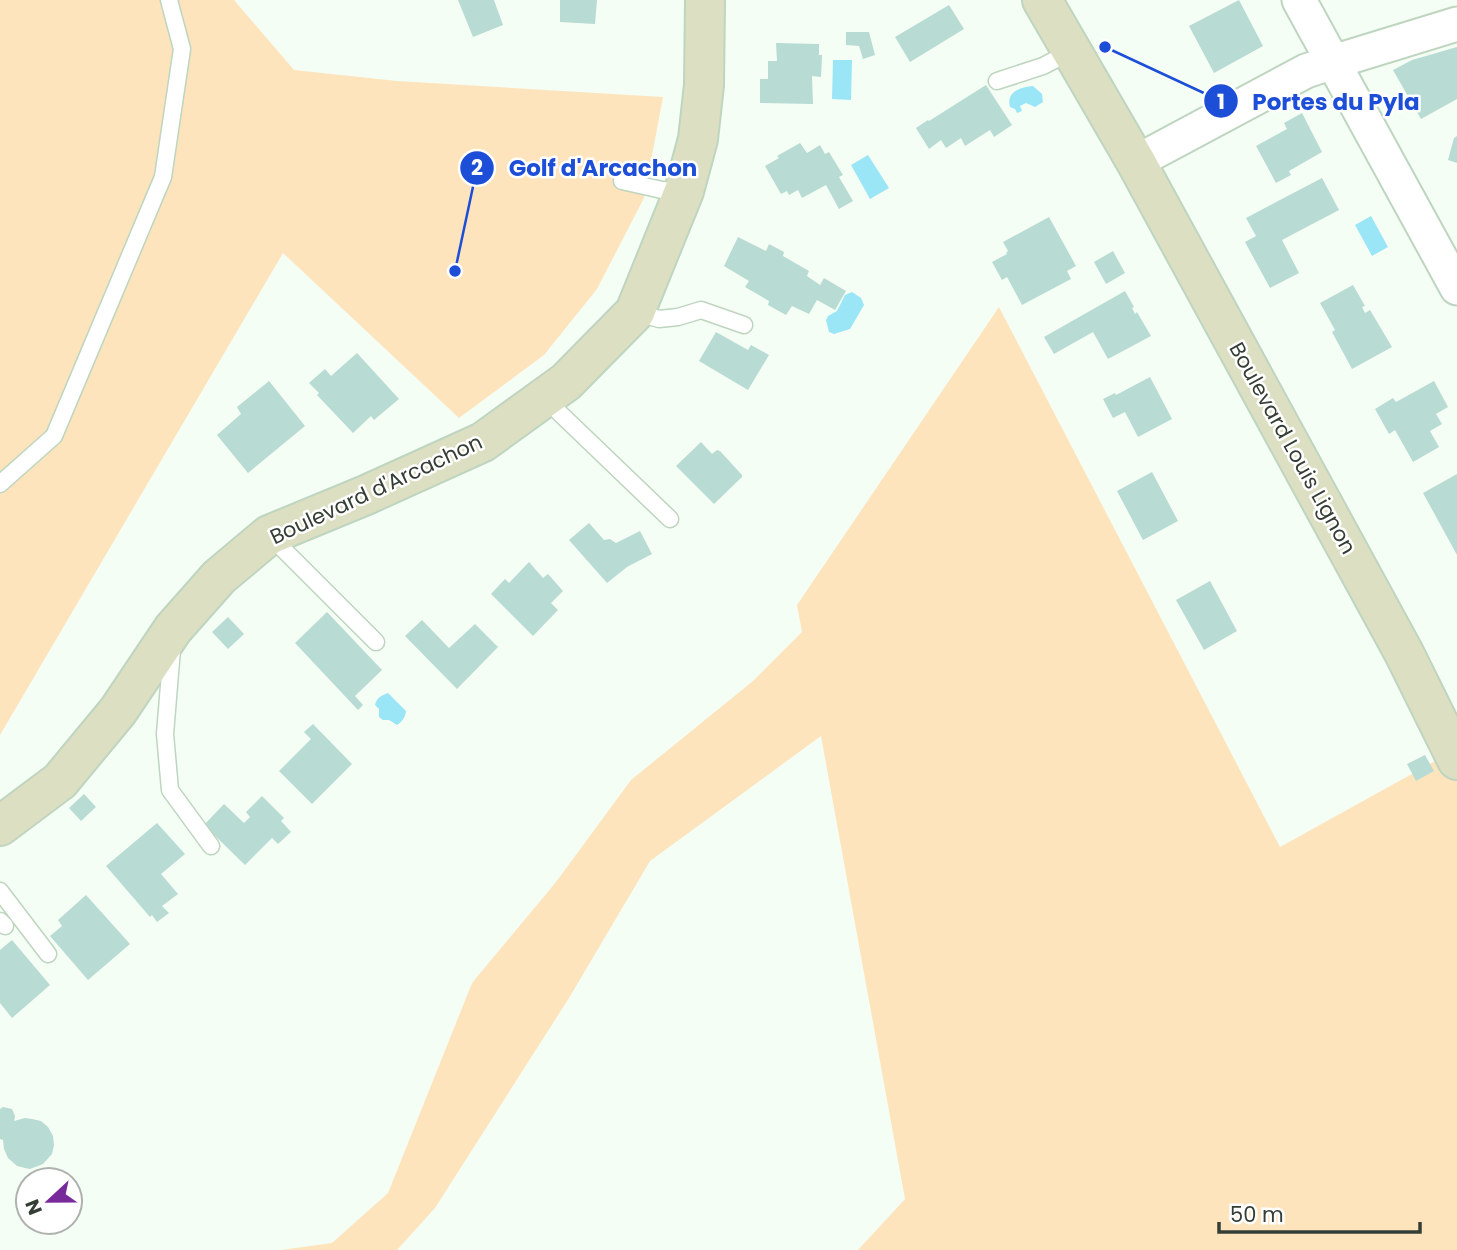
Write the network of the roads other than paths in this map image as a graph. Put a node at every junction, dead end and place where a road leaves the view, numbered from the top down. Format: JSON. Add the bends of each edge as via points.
{"nodes":[{"id":1,"x":169,"y":0,"type":"edge"},
{"id":2,"x":705,"y":0,"type":"edge"},
{"id":3,"x":1042,"y":0,"type":"edge"},
{"id":4,"x":1056,"y":0,"type":"edge"},
{"id":5,"x":1299,"y":0,"type":"edge"},
{"id":6,"x":1457,"y":24,"type":"edge"},
{"id":7,"x":1072,"y":51,"type":"junction"},
{"id":8,"x":1333,"y":62,"type":"junction"},
{"id":9,"x":997,"y":82,"type":"dead end"},
{"id":10,"x":1130,"y":150,"type":"junction"},
{"id":11,"x":622,"y":181,"type":"dead end"},
{"id":12,"x":684,"y":191,"type":"junction"},
{"id":13,"x":1457,"y":288,"type":"edge"},
{"id":14,"x":635,"y":312,"type":"junction"},
{"id":15,"x":744,"y":325,"type":"dead end"},
{"id":16,"x":544,"y":398,"type":"junction"},
{"id":17,"x":0,"y":484,"type":"edge"},
{"id":18,"x":670,"y":519,"type":"dead end"},
{"id":19,"x":269,"y":535,"type":"junction"},
{"id":20,"x":173,"y":629,"type":"junction"},
{"id":21,"x":376,"y":642,"type":"dead end"},
{"id":22,"x":1457,"y":760,"type":"edge"},
{"id":23,"x":0,"y":826,"type":"edge"},
{"id":24,"x":211,"y":846,"type":"dead end"},
{"id":25,"x":0,"y":891,"type":"edge"},
{"id":26,"x":48,"y":954,"type":"dead end"}],
"edges":[{"from":1,"to":17,"type":"lane","via":[[182,49],[163,177],[54,436]]},
{"from":2,"to":12,"type":"main road","name":"Boulevard d'Arcachon","via":[[704,85],[698,139]]},
{"from":3,"to":7,"type":"main road"},
{"from":4,"to":10,"type":"main road"},
{"from":5,"to":8,"type":"street"},
{"from":6,"to":8,"type":"street"},
{"from":7,"to":9,"type":"lane"},
{"from":7,"to":10,"type":"main road"},
{"from":8,"to":10,"type":"street"},
{"from":8,"to":13,"type":"street"},
{"from":10,"to":22,"type":"main road","name":"Boulevard Louis Lignon","via":[[1404,653]]},
{"from":11,"to":12,"type":"lane"},
{"from":12,"to":14,"type":"main road","name":"Boulevard d'Arcachon"},
{"from":14,"to":15,"type":"lane","via":[[659,319],[701,310]]},
{"from":14,"to":16,"type":"main road","name":"Boulevard d'Arcachon"},
{"from":16,"to":18,"type":"lane"},
{"from":16,"to":19,"type":"main road","name":"Boulevard d'Arcachon","via":[[484,442]]},
{"from":19,"to":20,"type":"main road","name":"Boulevard d'Arcachon","via":[[219,577]]},
{"from":19,"to":21,"type":"lane"},
{"from":20,"to":23,"type":"main road","name":"Boulevard d'Arcachon","via":[[118,711],[60,781]]},
{"from":20,"to":24,"type":"lane","via":[[165,734],[170,790]]},
{"from":25,"to":26,"type":"lane"}]}
